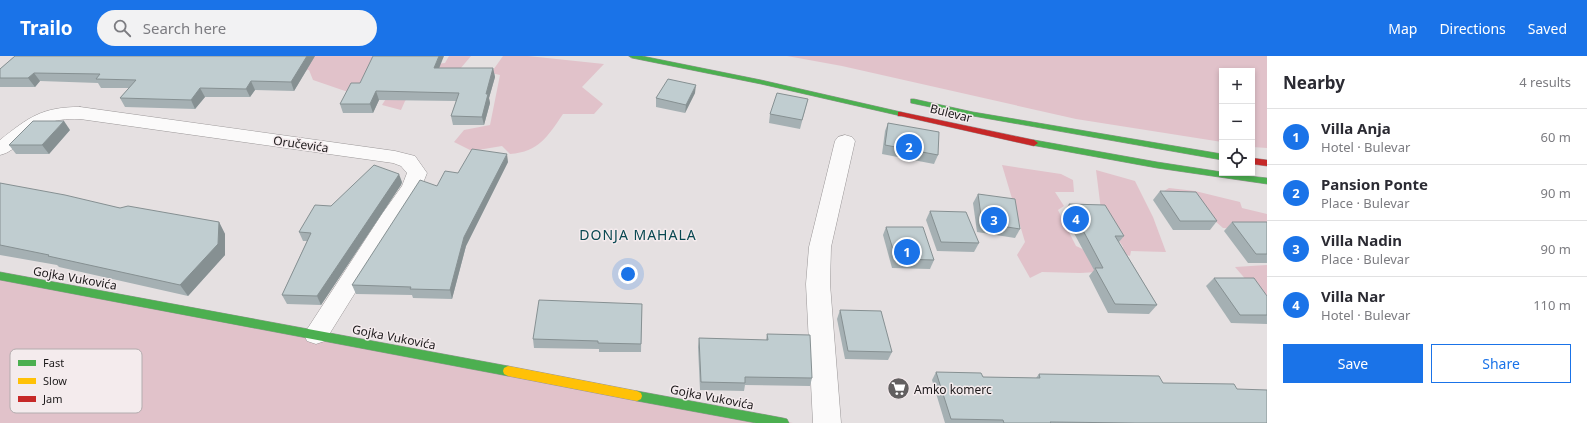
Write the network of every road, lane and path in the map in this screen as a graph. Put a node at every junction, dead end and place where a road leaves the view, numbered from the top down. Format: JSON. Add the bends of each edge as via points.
{"nodes":[{"id":1,"x":632,"y":56,"type":"edge"},
{"id":2,"x":904,"y":99,"type":"dead end"},
{"id":3,"x":845,"y":141,"type":"dead end"},
{"id":4,"x":0,"y":149,"type":"edge"},
{"id":5,"x":1219,"y":156,"type":"edge"},
{"id":6,"x":1255,"y":162,"type":"edge"},
{"id":7,"x":1267,"y":163,"type":"edge"},
{"id":8,"x":1267,"y":181,"type":"edge"},
{"id":9,"x":0,"y":276,"type":"edge"},
{"id":10,"x":316,"y":334,"type":"junction"},
{"id":11,"x":783,"y":423,"type":"edge"},
{"id":12,"x":827,"y":423,"type":"edge"}],
"edges":[{"from":1,"to":8,"type":"main road","name":"Bulevar","via":[[754,80],[1045,146],[1166,168]]},
{"from":2,"to":5,"type":"main road"},
{"from":3,"to":12,"type":"street","via":[[820,247],[818,284]]},
{"from":4,"to":10,"type":"street","name":"Oručevića","via":[[38,121],[54,114],[80,113],[408,161],[417,173],[412,188]]},
{"from":6,"to":7,"type":"main road"},
{"from":9,"to":10,"type":"main road","name":"Gojka Vukovića"},
{"from":10,"to":11,"type":"main road","name":"Gojka Vukovića"}]}
